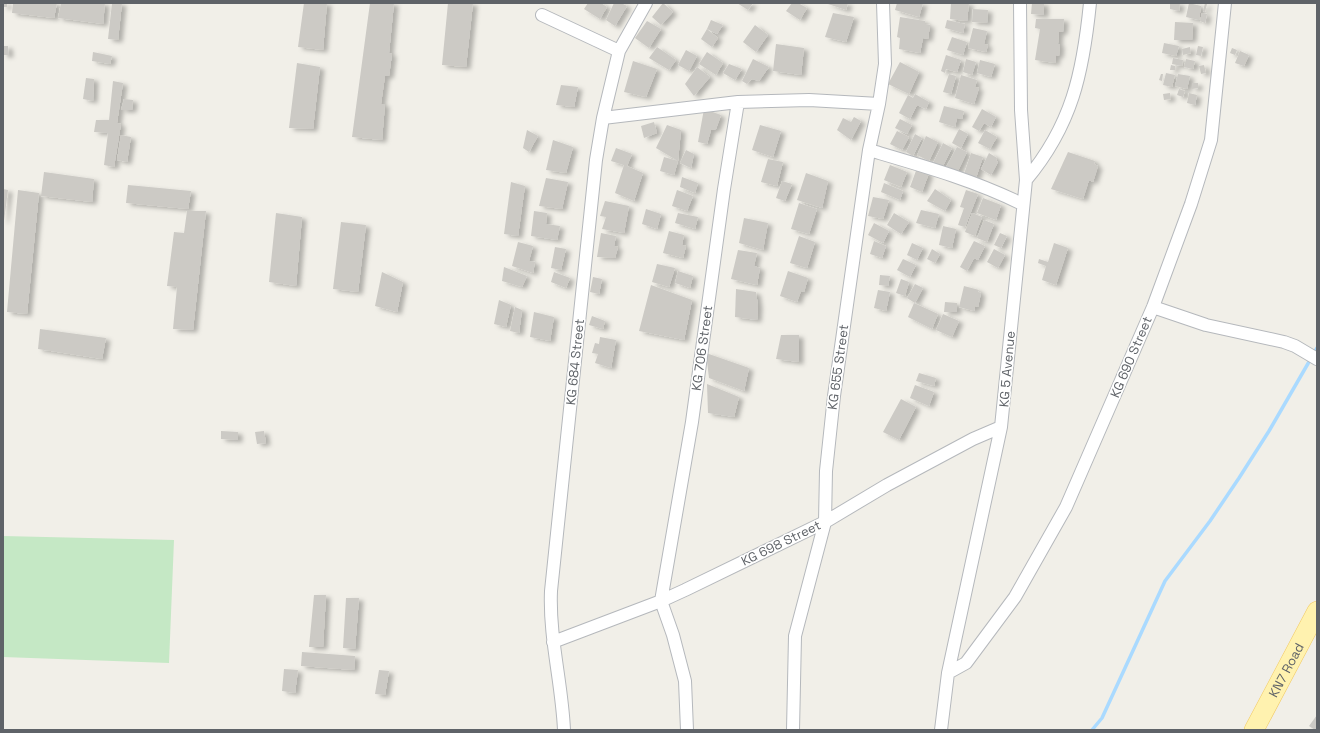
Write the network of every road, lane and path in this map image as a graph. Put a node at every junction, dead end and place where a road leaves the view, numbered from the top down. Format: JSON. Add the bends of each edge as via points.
{"nodes":[{"id":1,"x":646,"y":3,"type":"edge"},
{"id":2,"x":883,"y":3,"type":"edge"},
{"id":3,"x":1020,"y":3,"type":"edge"},
{"id":4,"x":1090,"y":3,"type":"edge"},
{"id":5,"x":1225,"y":3,"type":"edge"},
{"id":6,"x":542,"y":15,"type":"dead end"},
{"id":7,"x":619,"y":51,"type":"junction"},
{"id":8,"x":738,"y":102,"type":"junction"},
{"id":9,"x":879,"y":104,"type":"junction"},
{"id":10,"x":603,"y":118,"type":"junction"},
{"id":11,"x":869,"y":150,"type":"junction"},
{"id":12,"x":1026,"y":180,"type":"junction"},
{"id":13,"x":1022,"y":204,"type":"junction"},
{"id":14,"x":1153,"y":308,"type":"junction"},
{"id":15,"x":1313,"y":357,"type":"edge"},
{"id":16,"x":1001,"y":427,"type":"junction"},
{"id":17,"x":825,"y":522,"type":"junction"},
{"id":18,"x":661,"y":601,"type":"junction"},
{"id":19,"x":1317,"y":611,"type":"edge"},
{"id":20,"x":553,"y":642,"type":"junction"},
{"id":21,"x":948,"y":673,"type":"junction"},
{"id":22,"x":564,"y":730,"type":"edge"},
{"id":23,"x":687,"y":730,"type":"edge"},
{"id":24,"x":793,"y":730,"type":"edge"},
{"id":25,"x":941,"y":730,"type":"edge"},
{"id":26,"x":1254,"y":730,"type":"edge"}],
"edges":[{"from":1,"to":7,"type":"street","name":"KG 684 Street"},
{"from":2,"to":9,"type":"street","name":"KG 655 Street","via":[[885,64]]},
{"from":3,"to":12,"type":"street","name":"KG 5 Avenue","via":[[1021,110]]},
{"from":4,"to":12,"type":"street","via":[[1080,72],[1073,100],[1044,159]]},
{"from":5,"to":14,"type":"street","name":"KG 690 Street","via":[[1210,146]]},
{"from":6,"to":7,"type":"street"},
{"from":7,"to":10,"type":"street","name":"KG 684 Street"},
{"from":8,"to":9,"type":"street","via":[[809,100]]},
{"from":8,"to":10,"type":"street"},
{"from":8,"to":18,"type":"street","name":"KG 706 Street","via":[[692,422]]},
{"from":9,"to":11,"type":"street","name":"KG 655 Street"},
{"from":10,"to":20,"type":"street","name":"KG 684 Street","via":[[595,168],[551,591]]},
{"from":11,"to":13,"type":"street","via":[[927,167],[1000,193]]},
{"from":11,"to":17,"type":"street","name":"KG 655 Street","via":[[834,396],[826,471]]},
{"from":12,"to":13,"type":"street","name":"KG 5 Avenue"},
{"from":13,"to":16,"type":"street","name":"KG 5 Avenue"},
{"from":14,"to":15,"type":"street","via":[[1206,326],[1284,342]]},
{"from":14,"to":21,"type":"street","name":"KG 690 Street","via":[[1066,507],[1014,597],[966,663]]},
{"from":16,"to":17,"type":"street","name":"KG 698 Street","via":[[973,439],[887,485]]},
{"from":16,"to":21,"type":"street","name":"KG 5 Avenue"},
{"from":17,"to":18,"type":"street","name":"KG 698 Street"},
{"from":17,"to":24,"type":"street","name":"KG 655 Street","via":[[795,636]]},
{"from":18,"to":20,"type":"street","name":"KG 698 Street"},
{"from":18,"to":23,"type":"street","name":"KG 706 Street","via":[[685,681]]},
{"from":19,"to":26,"type":"main road","name":"KN7 Road"},
{"from":20,"to":22,"type":"street","name":"KG 684 Street"},
{"from":21,"to":25,"type":"street","name":"KG 5 Avenue"}]}
